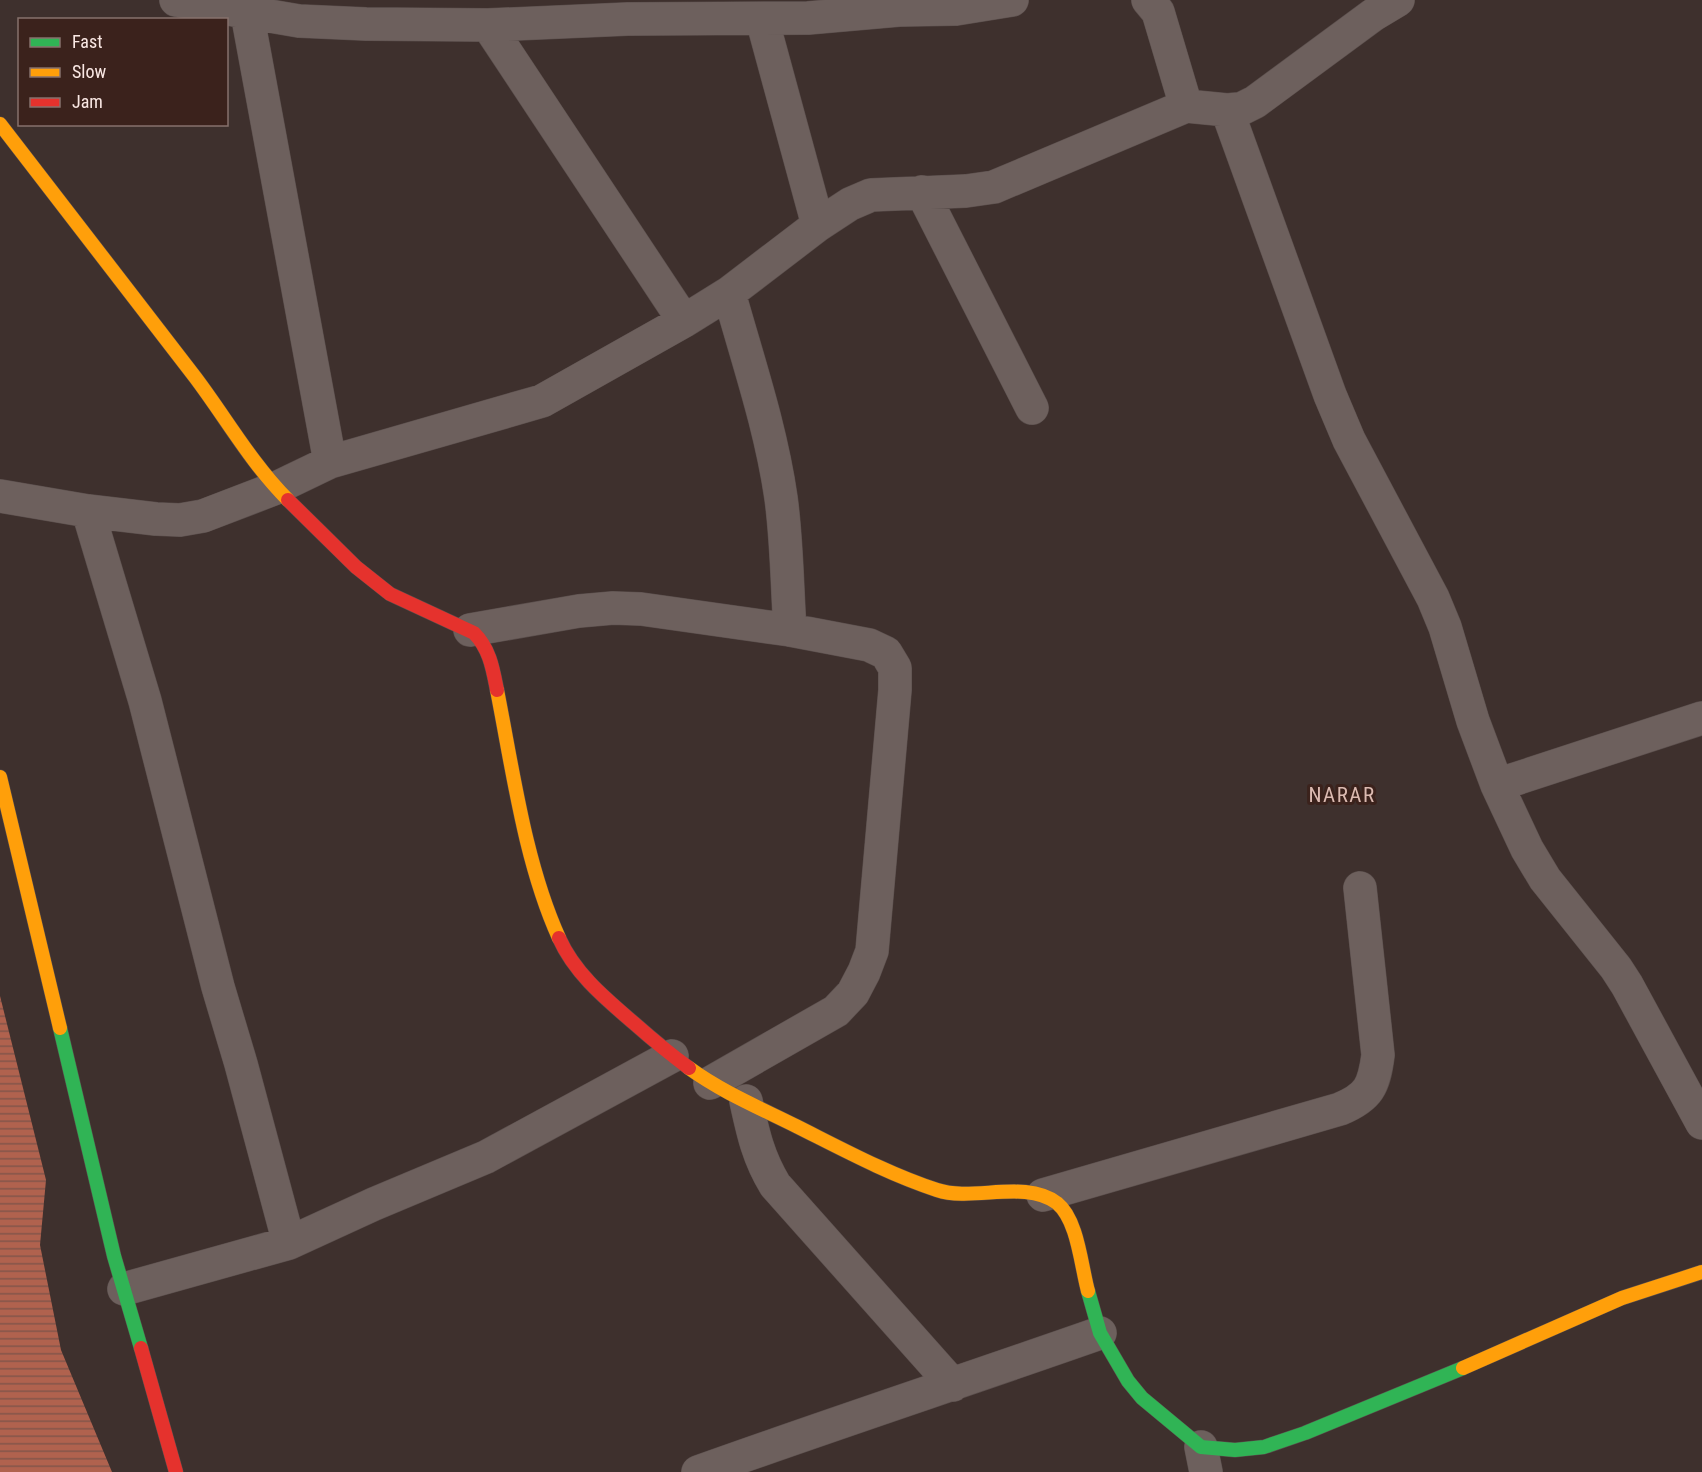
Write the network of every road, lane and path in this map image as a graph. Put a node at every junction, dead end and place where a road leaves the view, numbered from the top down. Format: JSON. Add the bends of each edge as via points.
{"nodes":[{"id":1,"x":176,"y":0,"type":"edge"},
{"id":2,"x":1012,"y":0,"type":"edge"},
{"id":3,"x":1148,"y":0,"type":"edge"},
{"id":4,"x":1398,"y":0,"type":"edge"},
{"id":5,"x":824,"y":8,"type":"edge"},
{"id":6,"x":247,"y":13,"type":"junction"},
{"id":7,"x":762,"y":19,"type":"junction"},
{"id":8,"x":488,"y":25,"type":"junction"},
{"id":9,"x":1186,"y":106,"type":"junction"},
{"id":10,"x":1227,"y":110,"type":"junction"},
{"id":11,"x":0,"y":124,"type":"edge"},
{"id":12,"x":922,"y":192,"type":"junction"},
{"id":13,"x":818,"y":225,"type":"junction"},
{"id":14,"x":729,"y":294,"type":"junction"},
{"id":15,"x":684,"y":321,"type":"junction"},
{"id":16,"x":1032,"y":408,"type":"dead end"},
{"id":17,"x":330,"y":462,"type":"junction"},
{"id":18,"x":276,"y":488,"type":"junction"},
{"id":19,"x":0,"y":496,"type":"edge"},
{"id":20,"x":88,"y":511,"type":"junction"},
{"id":21,"x":470,"y":630,"type":"junction"},
{"id":22,"x":790,"y":630,"type":"junction"},
{"id":23,"x":1702,"y":718,"type":"edge"},
{"id":24,"x":0,"y":777,"type":"edge"},
{"id":25,"x":1497,"y":785,"type":"junction"},
{"id":26,"x":1360,"y":888,"type":"dead end"},
{"id":27,"x":672,"y":1056,"type":"junction"},
{"id":28,"x":710,"y":1083,"type":"junction"},
{"id":29,"x":746,"y":1101,"type":"junction"},
{"id":30,"x":1702,"y":1123,"type":"edge"},
{"id":31,"x":1043,"y":1195,"type":"junction"},
{"id":32,"x":289,"y":1243,"type":"junction"},
{"id":33,"x":1702,"y":1272,"type":"edge"},
{"id":34,"x":124,"y":1289,"type":"junction"},
{"id":35,"x":1100,"y":1333,"type":"junction"},
{"id":36,"x":953,"y":1385,"type":"junction"},
{"id":37,"x":1204,"y":1459,"type":"edge"},
{"id":38,"x":176,"y":1472,"type":"edge"},
{"id":39,"x":698,"y":1472,"type":"edge"}],
"edges":[{"from":1,"to":6,"type":"street"},
{"from":2,"to":5,"type":"street","via":[[956,9]]},
{"from":3,"to":9,"type":"street","via":[[1158,12]]},
{"from":4,"to":10,"type":"street","via":[[1255,102]]},
{"from":5,"to":7,"type":"street"},
{"from":6,"to":8,"type":"street","via":[[299,21]]},
{"from":6,"to":17,"type":"street"},
{"from":7,"to":8,"type":"street"},
{"from":7,"to":13,"type":"street"},
{"from":8,"to":15,"type":"street"},
{"from":9,"to":10,"type":"street"},
{"from":9,"to":12,"type":"street","via":[[994,187]]},
{"from":10,"to":25,"type":"street","via":[[1330,395],[1349,440],[1433,598]]},
{"from":11,"to":18,"type":"street"},
{"from":12,"to":13,"type":"street","via":[[871,195]]},
{"from":12,"to":16,"type":"street"},
{"from":13,"to":14,"type":"street"},
{"from":14,"to":15,"type":"street"},
{"from":14,"to":22,"type":"street","via":[[774,460],[781,499]]},
{"from":15,"to":17,"type":"street","via":[[542,401]]},
{"from":17,"to":18,"type":"street"},
{"from":18,"to":20,"type":"street","via":[[203,516],[180,520]]},
{"from":18,"to":21,"type":"street","via":[[356,567],[390,594]]},
{"from":19,"to":20,"type":"street"},
{"from":20,"to":32,"type":"street","via":[[145,701]]},
{"from":21,"to":22,"type":"street","via":[[613,608]]},
{"from":21,"to":27,"type":"street","via":[[486,647],[492,664],[535,871],[561,943],[602,996]]},
{"from":22,"to":28,"type":"street","via":[[869,645],[886,653],[895,668],[872,951],[853,993],[836,1011]]},
{"from":23,"to":25,"type":"street"},
{"from":24,"to":34,"type":"street"},
{"from":25,"to":30,"type":"street","via":[[1545,879],[1621,976]]},
{"from":26,"to":31,"type":"street","via":[[1378,1055],[1369,1090],[1357,1102]]},
{"from":27,"to":28,"type":"street"},
{"from":27,"to":32,"type":"street","via":[[486,1158]]},
{"from":28,"to":29,"type":"street"},
{"from":29,"to":31,"type":"street","via":[[855,1156],[939,1191]]},
{"from":29,"to":36,"type":"street","via":[[756,1145],[775,1185]]},
{"from":31,"to":35,"type":"street","via":[[1058,1204],[1074,1231]]},
{"from":32,"to":34,"type":"street"},
{"from":33,"to":37,"type":"street","via":[[1622,1298],[1413,1390],[1284,1440]]},
{"from":34,"to":38,"type":"street"},
{"from":35,"to":36,"type":"street"},
{"from":35,"to":37,"type":"street","via":[[1142,1398]]},
{"from":36,"to":39,"type":"street"}]}
